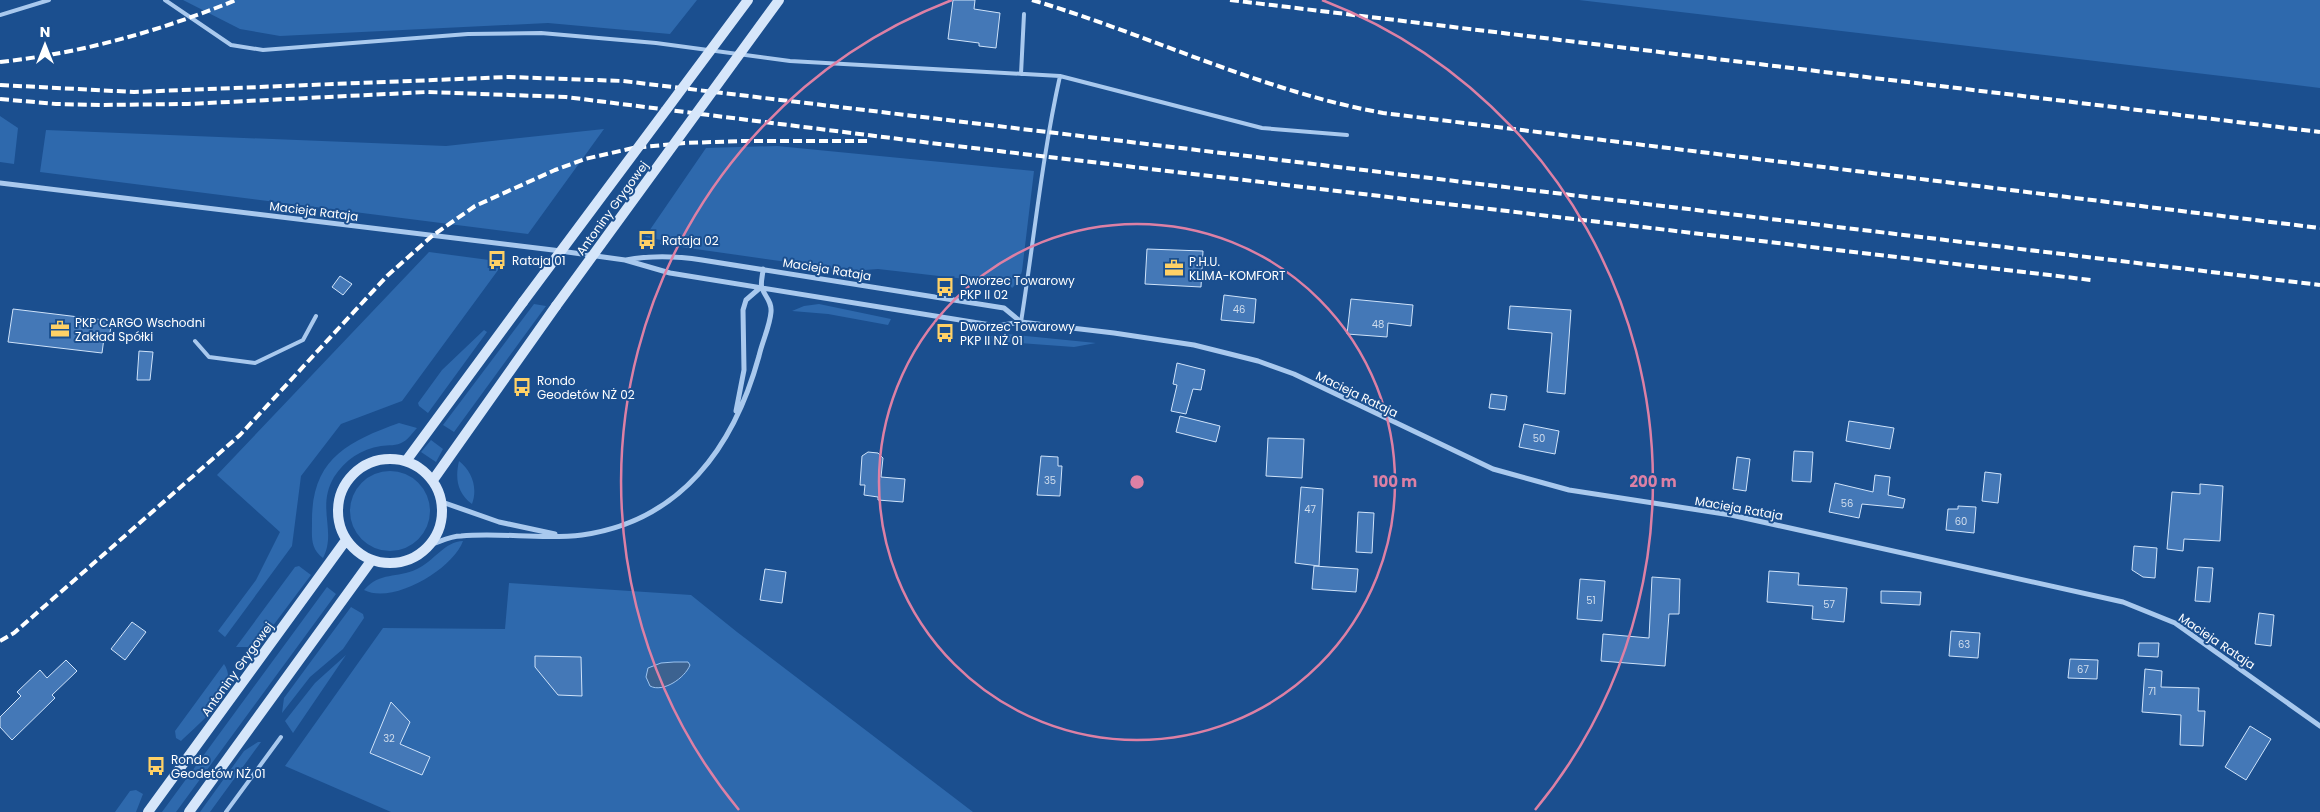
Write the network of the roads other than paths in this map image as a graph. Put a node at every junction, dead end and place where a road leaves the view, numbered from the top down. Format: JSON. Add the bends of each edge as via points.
{"nodes":[{"id":1,"x":49,"y":0,"type":"edge"},
{"id":2,"x":165,"y":0,"type":"edge"},
{"id":3,"x":748,"y":0,"type":"edge"},
{"id":4,"x":780,"y":0,"type":"edge"},
{"id":5,"x":1024,"y":14,"type":"dead end"},
{"id":6,"x":0,"y":15,"type":"edge"},
{"id":7,"x":1021,"y":74,"type":"junction"},
{"id":8,"x":1060,"y":76,"type":"junction"},
{"id":9,"x":1347,"y":135,"type":"dead end"},
{"id":10,"x":0,"y":183,"type":"edge"},
{"id":11,"x":625,"y":260,"type":"junction"},
{"id":12,"x":763,"y":269,"type":"junction"},
{"id":13,"x":761,"y":287,"type":"junction"},
{"id":14,"x":316,"y":316,"type":"dead end"},
{"id":15,"x":1021,"y":322,"type":"junction"},
{"id":16,"x":194,"y":341,"type":"dead end"},
{"id":17,"x":734,"y":422,"type":"junction"},
{"id":18,"x":406,"y":461,"type":"junction"},
{"id":19,"x":433,"y":480,"type":"junction"},
{"id":20,"x":442,"y":502,"type":"junction"},
{"id":21,"x":563,"y":536,"type":"junction"},
{"id":22,"x":346,"y":540,"type":"junction"},
{"id":23,"x":432,"y":544,"type":"junction"},
{"id":24,"x":371,"y":561,"type":"junction"},
{"id":25,"x":2320,"y":726,"type":"edge"},
{"id":26,"x":281,"y":737,"type":"dead end"},
{"id":27,"x":148,"y":812,"type":"edge"},
{"id":28,"x":189,"y":812,"type":"edge"},
{"id":29,"x":226,"y":812,"type":"edge"}],
"edges":[{"from":1,"to":6,"type":"lane"},
{"from":2,"to":7,"type":"lane","via":[[231,45],[263,50],[468,34],[541,33],[656,43],[790,61]]},
{"from":3,"to":18,"type":"street","name":"Antoniny Grygowej","bridge":true},
{"from":4,"to":19,"type":"street","name":"Antoniny Grygowej","bridge":true},
{"from":5,"to":7,"type":"lane"},
{"from":7,"to":8,"type":"lane"},
{"from":8,"to":9,"type":"lane","via":[[1262,128]]},
{"from":8,"to":15,"type":"lane","via":[[1048,132]]},
{"from":10,"to":11,"type":"street","name":"Macieja Rataja"},
{"from":11,"to":12,"type":"street","name":"Macieja Rataja","via":[[673,256]]},
{"from":11,"to":13,"type":"street","name":"Macieja Rataja","via":[[670,273]]},
{"from":12,"to":13,"type":"street"},
{"from":12,"to":15,"type":"street","name":"Macieja Rataja","via":[[1004,308]]},
{"from":13,"to":15,"type":"street","name":"Macieja Rataja","via":[[997,326]]},
{"from":13,"to":17,"type":"street","via":[[746,300],[744,370]]},
{"from":13,"to":17,"type":"street","via":[[770,301],[771,313],[754,373]]},
{"from":14,"to":16,"type":"lane","via":[[303,340],[255,363],[209,357]]},
{"from":15,"to":25,"type":"street","name":"Macieja Rataja","via":[[1194,345],[1258,361],[1294,374],[1493,469],[1569,490],[1731,515],[2123,602],[2175,623]]},
{"from":17,"to":21,"type":"street","via":[[722,445],[697,477],[641,518],[611,529]]},
{"from":18,"to":19,"type":"street"},
{"from":18,"to":22,"type":"street","via":[[374,461],[360,468],[348,480],[338,509],[339,525]]},
{"from":19,"to":20,"type":"street"},
{"from":20,"to":21,"type":"street","via":[[500,522]]},
{"from":20,"to":23,"type":"street","via":[[440,529]]},
{"from":21,"to":23,"type":"street","via":[[460,536]]},
{"from":22,"to":24,"type":"street"},
{"from":22,"to":27,"type":"street","name":"Antoniny Grygowej"},
{"from":23,"to":24,"type":"street","via":[[420,555],[404,562]]},
{"from":24,"to":28,"type":"street"},
{"from":26,"to":29,"type":"lane"}]}
